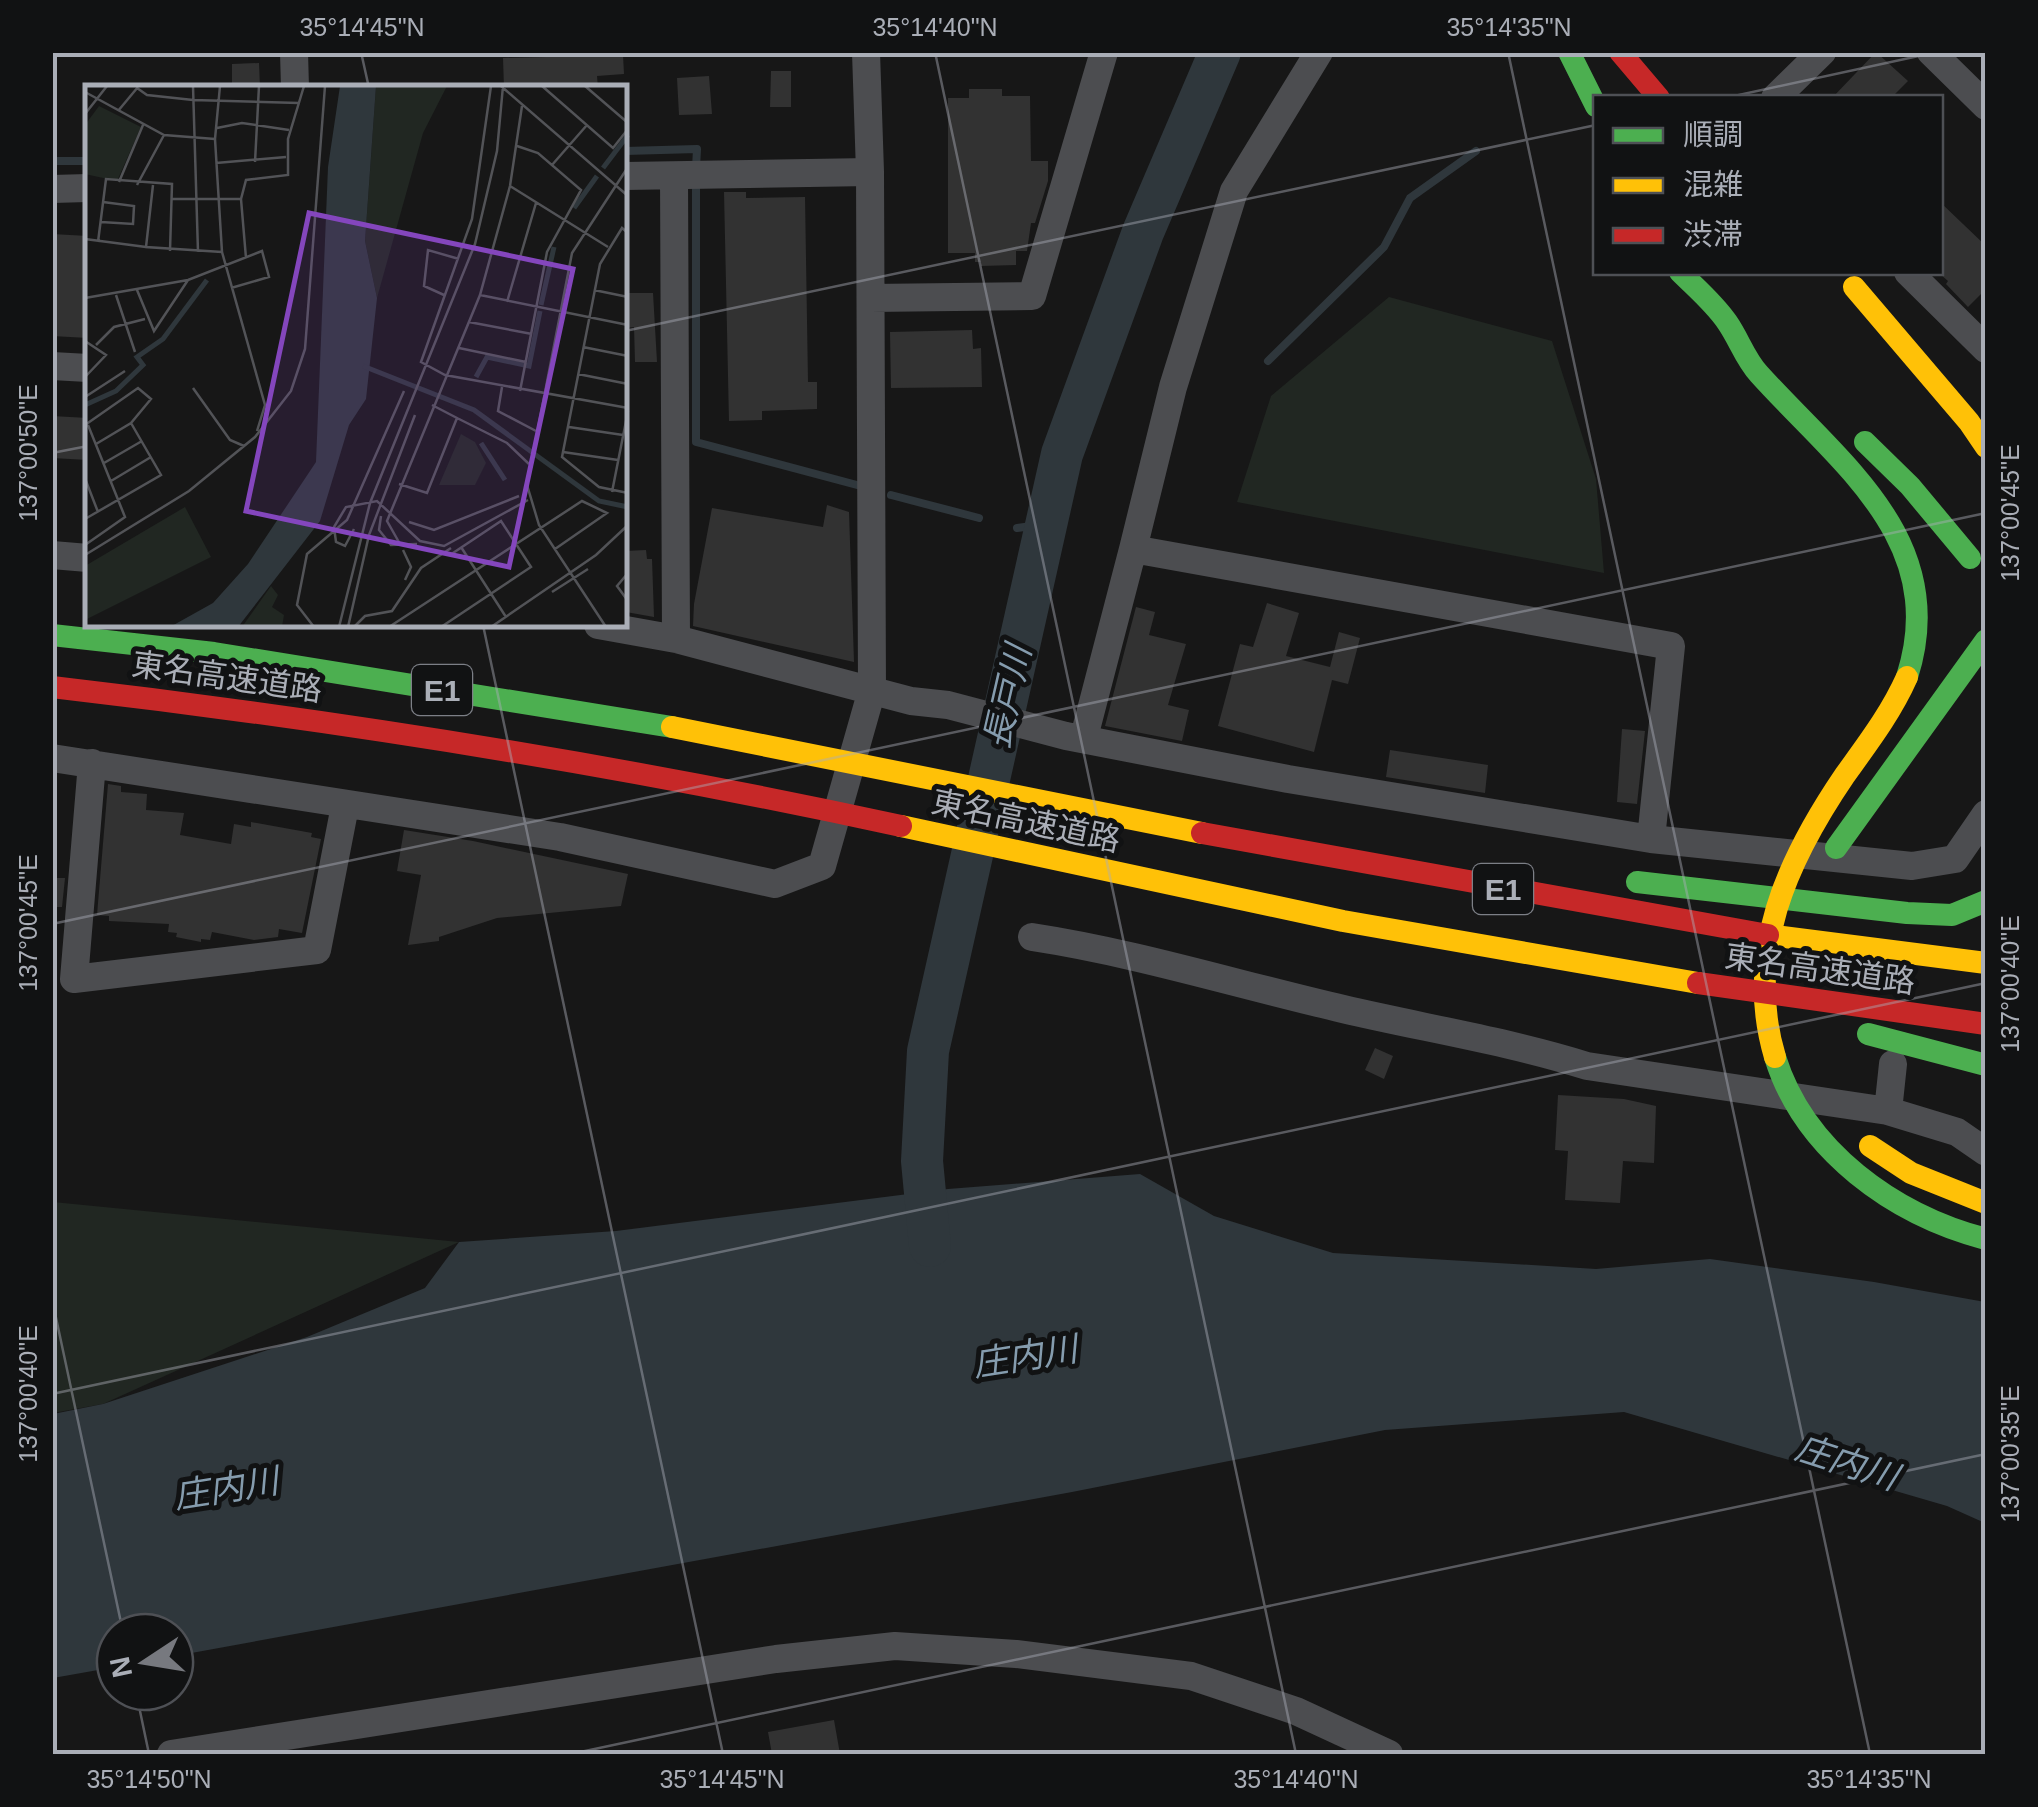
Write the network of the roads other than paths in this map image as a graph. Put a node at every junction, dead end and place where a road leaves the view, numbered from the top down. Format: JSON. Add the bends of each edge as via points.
{"nodes":[{"id":1,"x":294,"y":52,"type":"edge"},
{"id":2,"x":866,"y":52,"type":"edge"},
{"id":3,"x":1104,"y":52,"type":"edge"},
{"id":4,"x":1319,"y":52,"type":"edge"},
{"id":5,"x":1568,"y":52,"type":"edge"},
{"id":6,"x":1620,"y":52,"type":"edge"},
{"id":7,"x":1822,"y":52,"type":"edge"},
{"id":8,"x":1931,"y":52,"type":"edge"},
{"id":9,"x":295,"y":85,"type":"edge"},
{"id":10,"x":1656,"y":95,"type":"edge"},
{"id":11,"x":1778,"y":95,"type":"edge"},
{"id":12,"x":1593,"y":100,"type":"edge"},
{"id":13,"x":1986,"y":106,"type":"edge"},
{"id":14,"x":870,"y":172,"type":"junction"},
{"id":15,"x":687,"y":175,"type":"junction"},
{"id":16,"x":628,"y":176,"type":"edge"},
{"id":17,"x":85,"y":188,"type":"edge"},
{"id":18,"x":52,"y":189,"type":"edge"},
{"id":19,"x":1683,"y":275,"type":"edge"},
{"id":20,"x":1911,"y":275,"type":"edge"},
{"id":21,"x":1846,"y":280,"type":"edge"},
{"id":22,"x":871,"y":298,"type":"junction"},
{"id":23,"x":1723,"y":316,"type":"junction"},
{"id":24,"x":1983,"y":342,"type":"edge"},
{"id":25,"x":1774,"y":352,"type":"dead end"},
{"id":26,"x":1941,"y":352,"type":"dead end"},
{"id":27,"x":52,"y":366,"type":"edge"},
{"id":28,"x":85,"y":368,"type":"edge"},
{"id":29,"x":1846,"y":423,"type":"dead end"},
{"id":30,"x":1986,"y":447,"type":"edge"},
{"id":31,"x":1133,"y":549,"type":"junction"},
{"id":32,"x":52,"y":555,"type":"edge"},
{"id":33,"x":85,"y":558,"type":"edge"},
{"id":34,"x":1970,"y":558,"type":"dead end"},
{"id":35,"x":615,"y":628,"type":"edge"},
{"id":36,"x":52,"y":635,"type":"edge"},
{"id":37,"x":676,"y":639,"type":"junction"},
{"id":38,"x":1986,"y":640,"type":"edge"},
{"id":39,"x":52,"y":688,"type":"edge"},
{"id":40,"x":872,"y":690,"type":"junction"},
{"id":41,"x":1075,"y":737,"type":"junction"},
{"id":42,"x":52,"y":758,"type":"edge"},
{"id":43,"x":92,"y":763,"type":"junction"},
{"id":44,"x":345,"y":806,"type":"junction"},
{"id":45,"x":1103,"y":814,"type":"junction"},
{"id":46,"x":1986,"y":814,"type":"edge"},
{"id":47,"x":1651,"y":838,"type":"junction"},
{"id":48,"x":1912,"y":866,"type":"junction"},
{"id":49,"x":1526,"y":868,"type":"dead end"},
{"id":50,"x":1616,"y":879,"type":"dead end"},
{"id":51,"x":1909,"y":898,"type":"dead end"},
{"id":52,"x":1986,"y":900,"type":"edge"},
{"id":53,"x":1032,"y":936,"type":"dead end"},
{"id":54,"x":1986,"y":963,"type":"edge"},
{"id":55,"x":1670,"y":981,"type":"junction"},
{"id":56,"x":1986,"y":1024,"type":"edge"},
{"id":57,"x":1795,"y":1027,"type":"dead end"},
{"id":58,"x":1893,"y":1064,"type":"dead end"},
{"id":59,"x":1986,"y":1065,"type":"edge"},
{"id":60,"x":1815,"y":1078,"type":"dead end"},
{"id":61,"x":1888,"y":1111,"type":"junction"},
{"id":62,"x":1986,"y":1152,"type":"edge"},
{"id":63,"x":1986,"y":1203,"type":"edge"},
{"id":64,"x":1986,"y":1239,"type":"edge"},
{"id":65,"x":171,"y":1754,"type":"edge"},
{"id":66,"x":1389,"y":1754,"type":"edge"}],
"edges":[{"from":1,"to":9,"type":"street"},
{"from":2,"to":14,"type":"street"},
{"from":3,"to":22,"type":"street","via":[[1032,296]]},
{"from":4,"to":31,"type":"street","via":[[1234,191],[1173,387]]},
{"from":5,"to":12,"type":"highway"},
{"from":6,"to":10,"type":"highway"},
{"from":7,"to":11,"type":"street"},
{"from":8,"to":13,"type":"street"},
{"from":14,"to":15,"type":"street"},
{"from":14,"to":22,"type":"street"},
{"from":15,"to":16,"type":"street"},
{"from":15,"to":37,"type":"street"},
{"from":17,"to":18,"type":"street"},
{"from":19,"to":23,"type":"highway"},
{"from":20,"to":24,"type":"street"},
{"from":21,"to":26,"type":"highway"},
{"from":21,"to":30,"type":"highway"},
{"from":22,"to":40,"type":"street"},
{"from":23,"to":25,"type":"highway"},
{"from":23,"to":64,"type":"highway","via":[[1754,370],[1888,512],[1912,574],[1918,634],[1901,696],[1809,830],[1768,924],[1761,970],[1772,1048],[1782,1078],[1842,1162],[1881,1194],[1933,1222]]},
{"from":27,"to":28,"type":"street"},
{"from":29,"to":34,"type":"highway"},
{"from":31,"to":41,"type":"street"},
{"from":31,"to":47,"type":"street","via":[[1670,646]]},
{"from":32,"to":33,"type":"street"},
{"from":35,"to":37,"type":"street"},
{"from":36,"to":45,"type":"highway","name":"東名高速道路","number":"E1","via":[[214,653],[654,724]]},
{"from":37,"to":40,"type":"street"},
{"from":38,"to":57,"type":"highway","via":[[1821,876],[1798,927],[1791,972]]},
{"from":39,"to":55,"type":"highway","name":"東名高速道路","number":"E1","via":[[554,759],[1342,921]]},
{"from":40,"to":41,"type":"street"},
{"from":40,"to":44,"type":"street","via":[[822,866],[775,884],[560,837]]},
{"from":41,"to":47,"type":"street"},
{"from":42,"to":43,"type":"street"},
{"from":43,"to":44,"type":"street"},
{"from":43,"to":44,"type":"street","via":[[74,979],[316,950]]},
{"from":45,"to":49,"type":"highway"},
{"from":45,"to":54,"type":"highway","name":"東名高速道路","number":"E1","via":[[1776,936]]},
{"from":46,"to":48,"type":"street","via":[[1954,859]]},
{"from":47,"to":48,"type":"street"},
{"from":48,"to":51,"type":"street"},
{"from":50,"to":52,"type":"highway","via":[[1907,912],[1952,914]]},
{"from":53,"to":61,"type":"street","via":[[1587,1066]]},
{"from":55,"to":56,"type":"highway","name":"東名高速道路","number":"E1"},
{"from":55,"to":59,"type":"highway","via":[[1750,1008]]},
{"from":58,"to":61,"type":"street"},
{"from":60,"to":63,"type":"highway","via":[[1850,1129],[1877,1153]]},
{"from":61,"to":62,"type":"street","via":[[1957,1132]]},
{"from":65,"to":66,"type":"street","via":[[895,1646],[1192,1676],[1296,1711]]}]}
